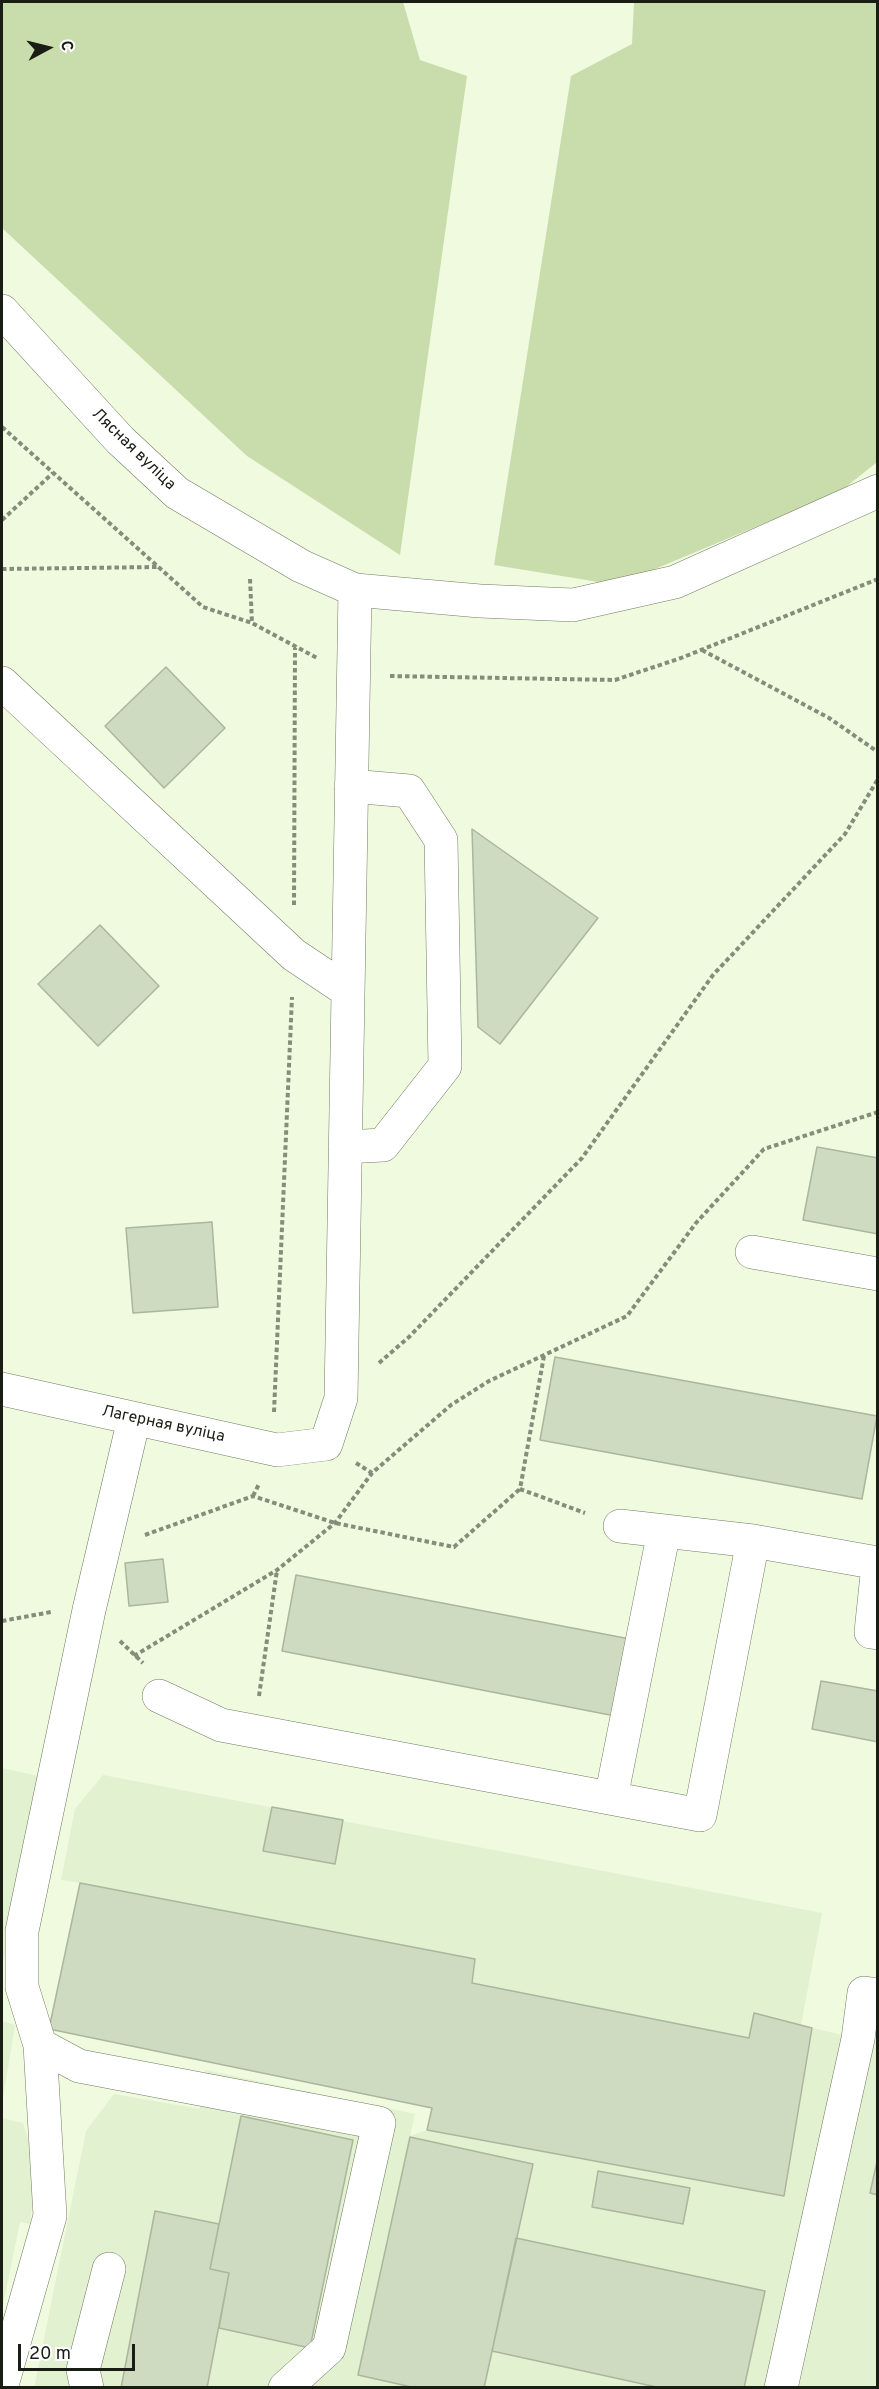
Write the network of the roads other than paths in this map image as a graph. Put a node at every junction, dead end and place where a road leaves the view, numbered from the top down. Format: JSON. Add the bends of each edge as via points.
{"nodes":[{"id":1,"x":2,"y":311,"type":"edge"},
{"id":2,"x":878,"y":491,"type":"edge"},
{"id":3,"x":355,"y":590,"type":"junction"},
{"id":4,"x":2,"y":683,"type":"edge"},
{"id":5,"x":351,"y":786,"type":"junction"},
{"id":6,"x":348,"y":991,"type":"junction"},
{"id":7,"x":345,"y":1147,"type":"junction"},
{"id":8,"x":752,"y":1252,"type":"dead end"},
{"id":9,"x":878,"y":1274,"type":"edge"},
{"id":10,"x":2,"y":1389,"type":"edge"},
{"id":11,"x":134,"y":1419,"type":"junction"},
{"id":12,"x":620,"y":1526,"type":"road end"},
{"id":13,"x":664,"y":1531,"type":"junction"},
{"id":14,"x":753,"y":1541,"type":"junction"},
{"id":15,"x":878,"y":1564,"type":"edge"},
{"id":16,"x":878,"y":1634,"type":"edge"},
{"id":17,"x":154,"y":1681,"type":"road end"},
{"id":18,"x":611,"y":1798,"type":"junction"},
{"id":19,"x":878,"y":1995,"type":"edge"},
{"id":20,"x":40,"y":2045,"type":"junction"},
{"id":21,"x":109,"y":2270,"type":"dead end"},
{"id":22,"x":2,"y":2385,"type":"edge"},
{"id":23,"x":87,"y":2388,"type":"edge"},
{"id":24,"x":285,"y":2388,"type":"edge"},
{"id":25,"x":781,"y":2388,"type":"edge"}],
"edges":[{"from":1,"to":3,"type":"street","name":"Лясная вуліца","via":[[120,440],[177,493],[301,566]]},
{"from":2,"to":3,"type":"street","name":"Лясная вуліца","via":[[675,582],[573,605]]},
{"from":3,"to":5,"type":"street"},
{"from":4,"to":6,"type":"street","via":[[294,955]]},
{"from":5,"to":6,"type":"street"},
{"from":5,"to":7,"type":"street","via":[[409,791],[441,840],[445,1066],[383,1145]]},
{"from":6,"to":7,"type":"street"},
{"from":7,"to":11,"type":"street","name":"Лагерная вуліца","via":[[341,1398],[326,1443],[277,1450]]},
{"from":8,"to":9,"type":"street"},
{"from":10,"to":11,"type":"street","name":"Лагерная вуліца"},
{"from":11,"to":20,"type":"street","via":[[22,1931],[22,1987]]},
{"from":12,"to":13,"type":"street"},
{"from":13,"to":14,"type":"street"},
{"from":13,"to":18,"type":"street"},
{"from":14,"to":15,"type":"street"},
{"from":14,"to":18,"type":"street","via":[[700,1815]]},
{"from":15,"to":16,"type":"street","via":[[871,1632]]},
{"from":17,"to":18,"type":"street","via":[[222,1725]]},
{"from":19,"to":25,"type":"street","via":[[864,1993],[858,2039]]},
{"from":20,"to":22,"type":"street","via":[[50,2216]]},
{"from":20,"to":24,"type":"street","via":[[79,2066],[379,2123],[329,2348]]},
{"from":21,"to":23,"type":"street","via":[[83,2370]]}]}
